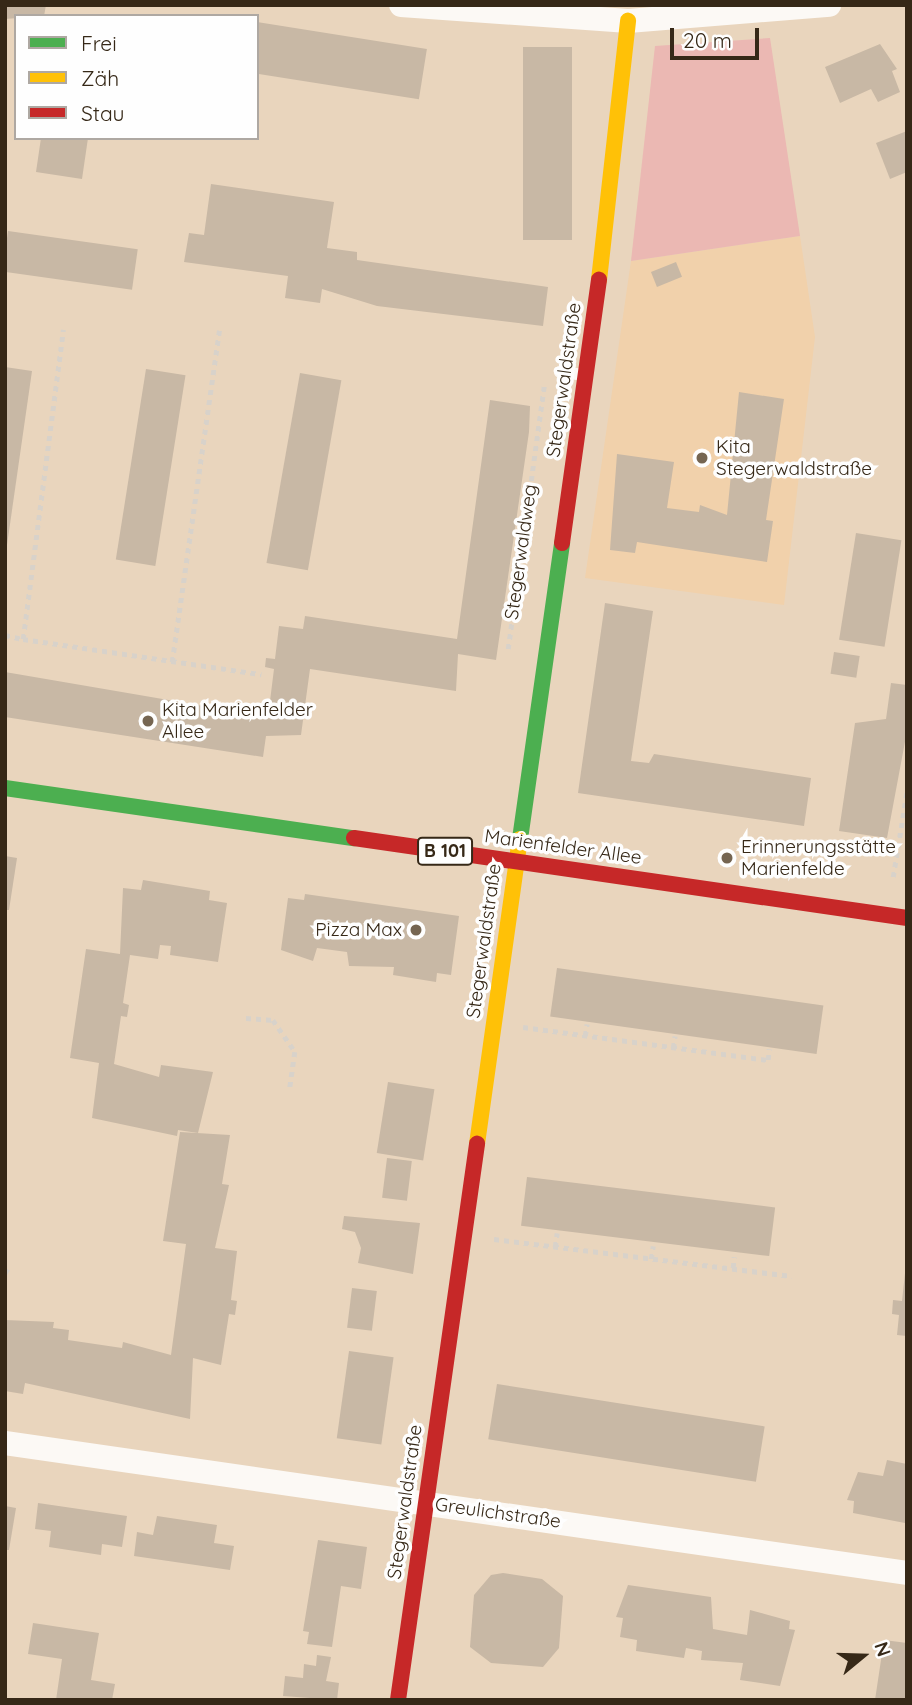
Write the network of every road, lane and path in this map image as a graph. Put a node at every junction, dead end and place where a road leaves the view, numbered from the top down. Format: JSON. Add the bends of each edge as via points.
{"nodes":[{"id":1,"x":401,"y":5,"type":"edge"},
{"id":2,"x":829,"y":5,"type":"edge"},
{"id":3,"x":628,"y":21,"type":"junction"},
{"id":4,"x":63,"y":330,"type":"dead end"},
{"id":5,"x":219,"y":330,"type":"dead end"},
{"id":6,"x":546,"y":371,"type":"dead end"},
{"id":7,"x":560,"y":372,"type":"dead end"},
{"id":8,"x":586,"y":376,"type":"junction"},
{"id":9,"x":5,"y":635,"type":"edge"},
{"id":10,"x":23,"y":639,"type":"junction"},
{"id":11,"x":508,"y":649,"type":"dead end"},
{"id":12,"x":172,"y":662,"type":"junction"},
{"id":13,"x":261,"y":674,"type":"dead end"},
{"id":14,"x":5,"y":788,"type":"edge"},
{"id":15,"x":907,"y":791,"type":"edge"},
{"id":16,"x":517,"y":861,"type":"junction"},
{"id":17,"x":893,"y":877,"type":"dead end"},
{"id":18,"x":907,"y":918,"type":"edge"},
{"id":19,"x":246,"y":1018,"type":"dead end"},
{"id":20,"x":587,"y":1024,"type":"dead end"},
{"id":21,"x":520,"y":1027,"type":"dead end"},
{"id":22,"x":585,"y":1036,"type":"junction"},
{"id":23,"x":675,"y":1036,"type":"dead end"},
{"id":24,"x":673,"y":1048,"type":"junction"},
{"id":25,"x":769,"y":1049,"type":"dead end"},
{"id":26,"x":290,"y":1088,"type":"dead end"},
{"id":27,"x":557,"y":1233,"type":"dead end"},
{"id":28,"x":491,"y":1239,"type":"dead end"},
{"id":29,"x":653,"y":1246,"type":"dead end"},
{"id":30,"x":555,"y":1247,"type":"junction"},
{"id":31,"x":734,"y":1257,"type":"dead end"},
{"id":32,"x":651,"y":1259,"type":"junction"},
{"id":33,"x":733,"y":1268,"type":"junction"},
{"id":34,"x":792,"y":1276,"type":"dead end"},
{"id":35,"x":5,"y":1443,"type":"edge"},
{"id":36,"x":426,"y":1503,"type":"junction"},
{"id":37,"x":907,"y":1573,"type":"edge"},
{"id":38,"x":398,"y":1700,"type":"edge"}],
"edges":[{"from":1,"to":3,"type":"street"},
{"from":2,"to":3,"type":"street"},
{"from":3,"to":8,"type":"street","name":"Stegerwaldstraße","via":[[622,119]]},
{"from":4,"to":10,"type":"path"},
{"from":5,"to":12,"type":"path"},
{"from":6,"to":11,"type":"path","name":"Stegerwaldweg"},
{"from":7,"to":8,"type":"lane"},
{"from":8,"to":16,"type":"street","name":"Stegerwaldstraße"},
{"from":9,"to":10,"type":"path"},
{"from":10,"to":12,"type":"path"},
{"from":12,"to":13,"type":"path"},
{"from":14,"to":16,"type":"street","name":"Marienfelder Allee","number":"B 101"},
{"from":15,"to":17,"type":"path"},
{"from":16,"to":18,"type":"street","name":"Marienfelder Allee","number":"B 101"},
{"from":16,"to":36,"type":"street","name":"Stegerwaldstraße"},
{"from":19,"to":26,"type":"path","via":[[273,1020],[295,1052]]},
{"from":20,"to":22,"type":"path"},
{"from":21,"to":22,"type":"path"},
{"from":22,"to":24,"type":"path"},
{"from":23,"to":24,"type":"path"},
{"from":24,"to":25,"type":"path","via":[[768,1060]]},
{"from":27,"to":30,"type":"path"},
{"from":28,"to":30,"type":"path"},
{"from":29,"to":32,"type":"path"},
{"from":30,"to":32,"type":"path"},
{"from":31,"to":33,"type":"path"},
{"from":32,"to":33,"type":"path"},
{"from":33,"to":34,"type":"path"},
{"from":35,"to":36,"type":"street","name":"Greulichstraße"},
{"from":36,"to":37,"type":"street","name":"Greulichstraße"},
{"from":36,"to":38,"type":"street","name":"Stegerwaldstraße"}]}
